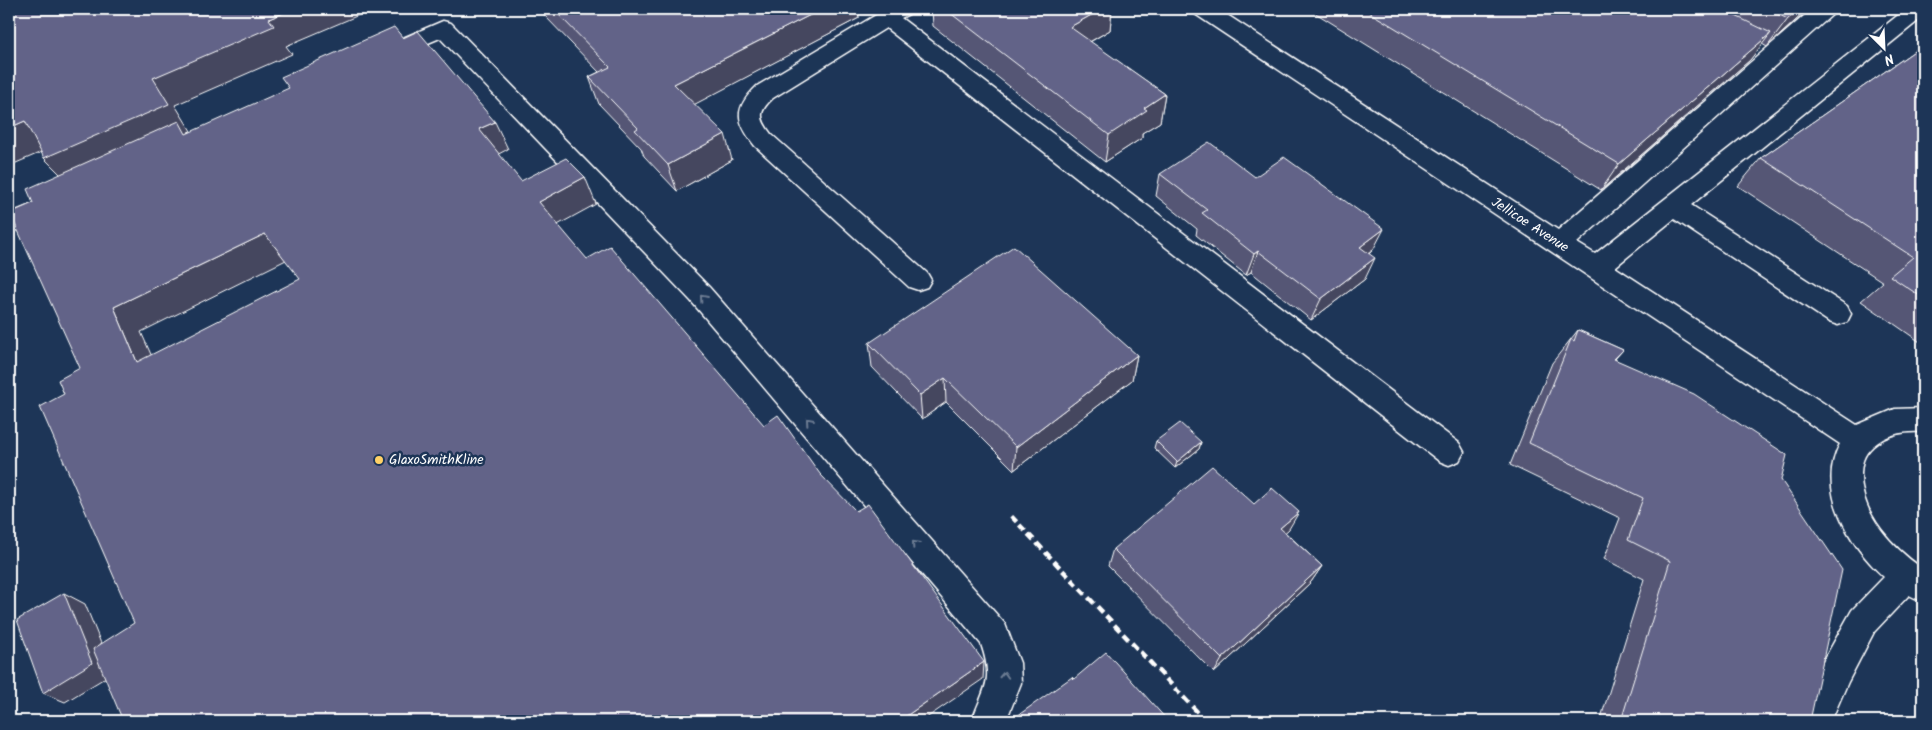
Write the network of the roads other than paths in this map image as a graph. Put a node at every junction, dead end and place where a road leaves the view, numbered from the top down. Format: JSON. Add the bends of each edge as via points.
{"nodes":[{"id":1,"x":1203,"y":9,"type":"edge"},
{"id":2,"x":1825,"y":9,"type":"edge"},
{"id":3,"x":1919,"y":9,"type":"edge"},
{"id":4,"x":894,"y":13,"type":"edge"},
{"id":5,"x":371,"y":61,"type":"edge"},
{"id":6,"x":72,"y":196,"type":"edge"},
{"id":7,"x":1673,"y":206,"type":"junction"},
{"id":8,"x":9,"y":224,"type":"edge"},
{"id":9,"x":1558,"y":244,"type":"junction"},
{"id":10,"x":1596,"y":268,"type":"junction"},
{"id":11,"x":918,"y":280,"type":"dead end"},
{"id":12,"x":1838,"y":314,"type":"dead end"},
{"id":13,"x":1923,"y":420,"type":"edge"},
{"id":14,"x":1857,"y":440,"type":"junction"},
{"id":15,"x":1449,"y":452,"type":"dead end"},
{"id":16,"x":1914,"y":582,"type":"edge"},
{"id":17,"x":989,"y":721,"type":"edge"},
{"id":18,"x":1814,"y":721,"type":"edge"}],
"edges":[{"from":1,"to":9,"type":"lane","name":"Jellicoe Avenue"},
{"from":2,"to":9,"type":"lane","via":[[1761,55]]},
{"from":3,"to":7,"type":"lane"},
{"from":4,"to":11,"type":"lane","via":[[765,92],[751,106],[749,114],[763,140]]},
{"from":4,"to":15,"type":"lane"},
{"from":17,"to":5,"type":"lane","one_way":true,"via":[[1004,683],[1004,663],[994,635],[700,294],[443,28]]},
{"from":6,"to":8,"type":"lane"},
{"from":7,"to":10,"type":"lane"},
{"from":7,"to":12,"type":"lane"},
{"from":9,"to":10,"type":"lane","name":"Jellicoe Avenue"},
{"from":10,"to":14,"type":"lane","name":"Jellicoe Avenue"},
{"from":13,"to":14,"type":"lane","via":[[1883,423]]},
{"from":14,"to":16,"type":"lane","via":[[1845,467],[1849,501],[1870,539]]},
{"from":16,"to":18,"type":"lane","via":[[1863,621]]}]}
